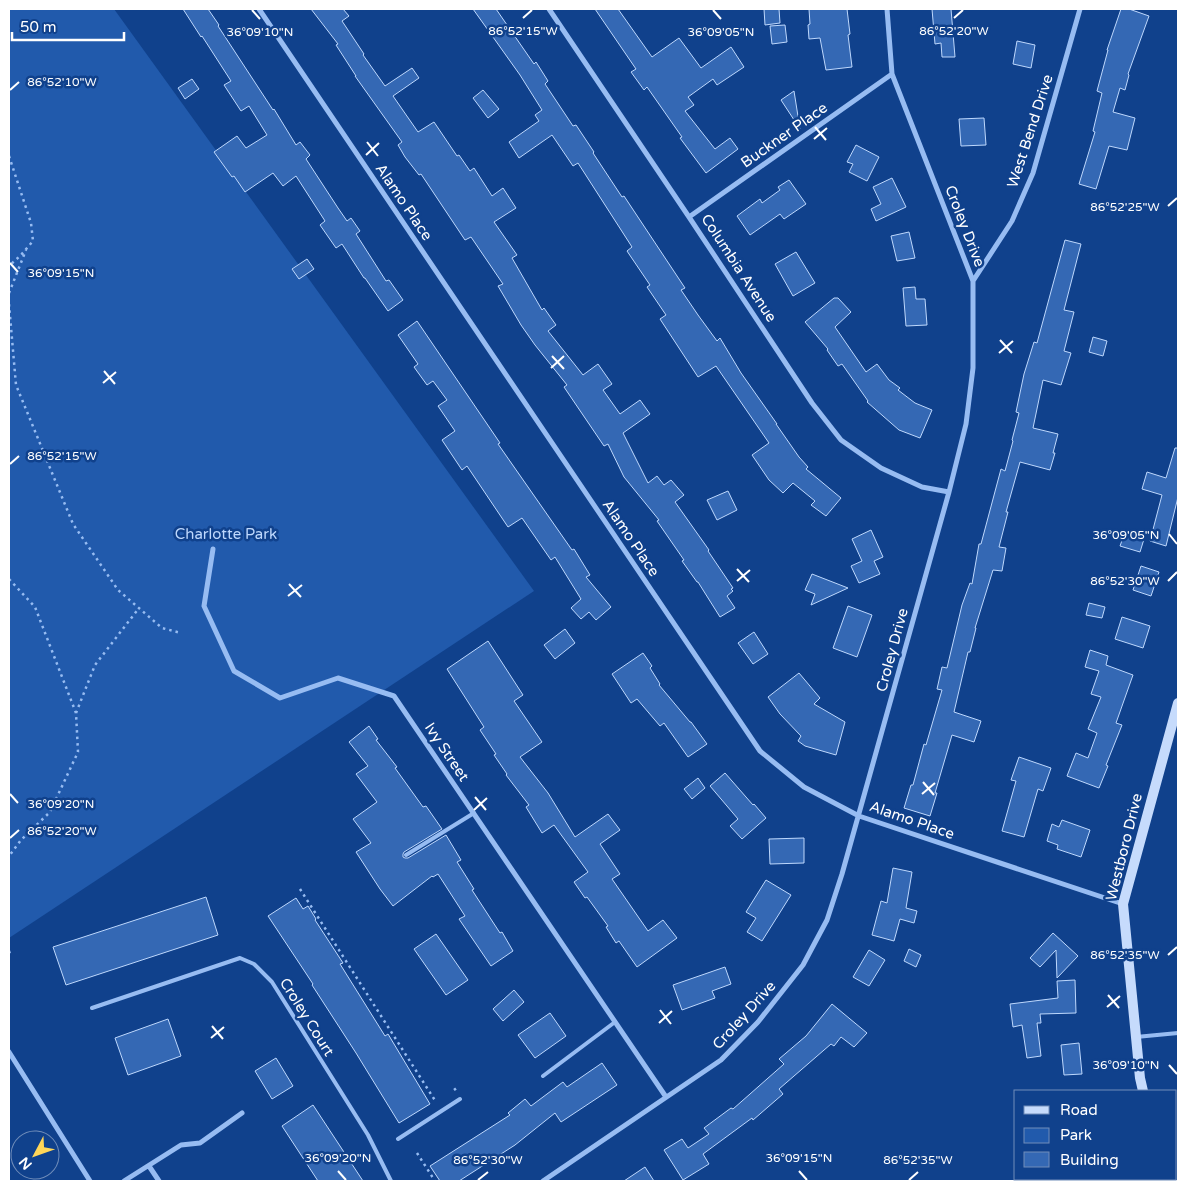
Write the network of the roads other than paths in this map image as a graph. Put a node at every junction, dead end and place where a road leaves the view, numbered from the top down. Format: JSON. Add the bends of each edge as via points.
{"nodes":[{"id":1,"x":259,"y":9,"type":"edge"},
{"id":2,"x":549,"y":9,"type":"edge"},
{"id":3,"x":888,"y":9,"type":"edge"},
{"id":4,"x":1080,"y":9,"type":"edge"},
{"id":5,"x":892,"y":74,"type":"junction"},
{"id":6,"x":690,"y":217,"type":"junction"},
{"id":7,"x":973,"y":281,"type":"junction"},
{"id":8,"x":949,"y":492,"type":"junction"},
{"id":9,"x":213,"y":549,"type":"dead end"},
{"id":10,"x":1178,"y":703,"type":"edge"},
{"id":11,"x":474,"y":812,"type":"junction"},
{"id":12,"x":859,"y":816,"type":"junction"},
{"id":13,"x":406,"y":855,"type":"dead end"},
{"id":14,"x":1123,"y":904,"type":"junction"},
{"id":15,"x":92,"y":1008,"type":"dead end"},
{"id":16,"x":615,"y":1022,"type":"junction"},
{"id":17,"x":1178,"y":1033,"type":"edge"},
{"id":18,"x":1136,"y":1037,"type":"junction"},
{"id":19,"x":9,"y":1052,"type":"edge"},
{"id":20,"x":543,"y":1076,"type":"dead end"},
{"id":21,"x":1142,"y":1090,"type":"edge"},
{"id":22,"x":666,"y":1097,"type":"junction"},
{"id":23,"x":460,"y":1099,"type":"dead end"},
{"id":24,"x":242,"y":1113,"type":"dead end"},
{"id":25,"x":398,"y":1139,"type":"dead end"},
{"id":26,"x":149,"y":1166,"type":"junction"},
{"id":27,"x":90,"y":1181,"type":"edge"},
{"id":28,"x":124,"y":1181,"type":"edge"},
{"id":29,"x":159,"y":1181,"type":"edge"},
{"id":30,"x":391,"y":1181,"type":"edge"},
{"id":31,"x":544,"y":1181,"type":"edge"}],
"edges":[{"from":1,"to":12,"type":"street","name":"Alamo Place","via":[[760,751],[804,787]]},
{"from":2,"to":6,"type":"street","name":"Columbia Avenue"},
{"from":3,"to":5,"type":"street","name":"Croley Drive"},
{"from":4,"to":7,"type":"street","name":"West Bend Drive","via":[[1033,173],[1012,222]]},
{"from":5,"to":6,"type":"street","name":"Buckner Place"},
{"from":5,"to":7,"type":"street","name":"Croley Drive"},
{"from":6,"to":8,"type":"street","name":"Columbia Avenue","via":[[812,403],[841,440],[881,468],[922,487]]},
{"from":7,"to":8,"type":"street","name":"Croley Drive","via":[[972,368],[966,424]]},
{"from":8,"to":12,"type":"street","name":"Croley Drive"},
{"from":9,"to":11,"type":"street","name":"Ivy Street","via":[[204,606],[234,670],[280,698],[338,678],[394,696]]},
{"from":10,"to":14,"type":"street","name":"Westboro Drive"},
{"from":11,"to":13,"type":"lane"},
{"from":11,"to":16,"type":"street","name":"Ivy Street"},
{"from":12,"to":14,"type":"street","name":"Alamo Place"},
{"from":12,"to":22,"type":"street","name":"Croley Drive","via":[[827,920],[803,965],[758,1022],[721,1060]]},
{"from":14,"to":18,"type":"street","name":"Westboro Drive"},
{"from":15,"to":30,"type":"lane","name":"Croley Court","via":[[240,958],[254,964],[272,982],[368,1135]]},
{"from":16,"to":20,"type":"lane"},
{"from":16,"to":22,"type":"street","name":"Ivy Street"},
{"from":17,"to":18,"type":"lane"},
{"from":18,"to":21,"type":"street","name":"Westboro Drive"},
{"from":19,"to":27,"type":"street"},
{"from":22,"to":31,"type":"street","name":"Croley Drive"},
{"from":23,"to":25,"type":"lane"},
{"from":24,"to":26,"type":"street","via":[[200,1143],[182,1145]]},
{"from":26,"to":28,"type":"street"},
{"from":26,"to":29,"type":"street"}]}
